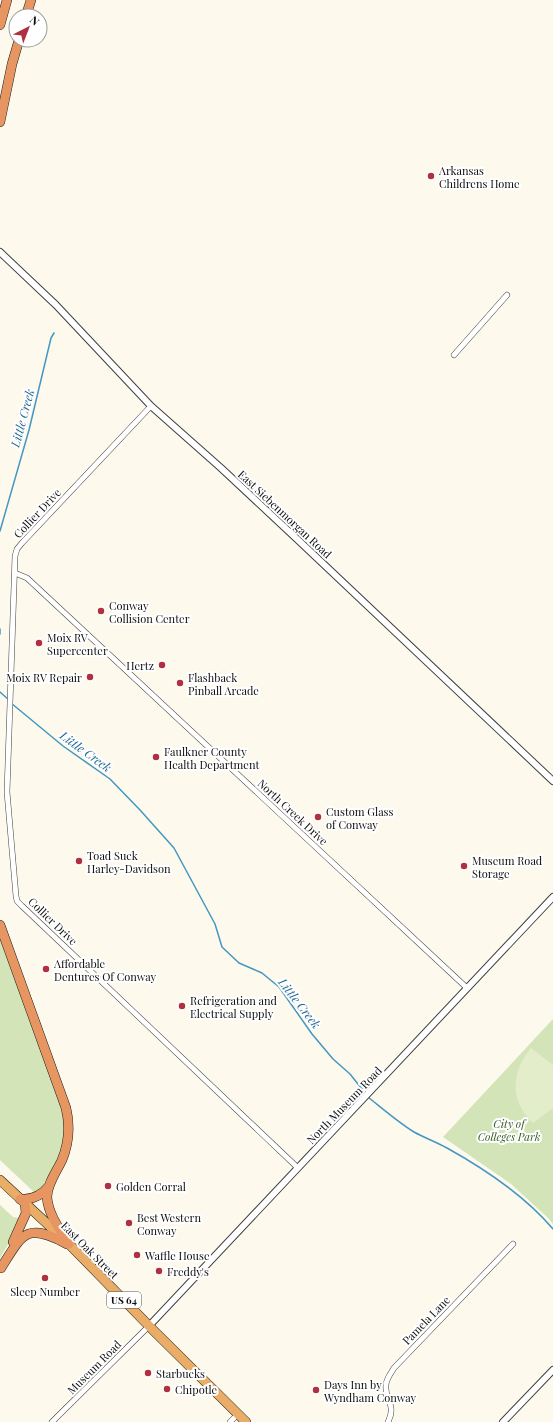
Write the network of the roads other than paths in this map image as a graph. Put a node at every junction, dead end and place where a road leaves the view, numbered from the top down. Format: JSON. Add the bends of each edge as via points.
{"nodes":[{"id":1,"x":7,"y":0,"type":"edge"},
{"id":2,"x":0,"y":25,"type":"edge"},
{"id":3,"x":17,"y":48,"type":"edge"},
{"id":4,"x":0,"y":122,"type":"edge"},
{"id":5,"x":0,"y":252,"type":"edge"},
{"id":6,"x":507,"y":295,"type":"dead end"},
{"id":7,"x":454,"y":355,"type":"dead end"},
{"id":8,"x":151,"y":406,"type":"junction"},
{"id":9,"x":15,"y":573,"type":"junction"},
{"id":10,"x":553,"y":781,"type":"edge"},
{"id":11,"x":553,"y":897,"type":"edge"},
{"id":12,"x":0,"y":925,"type":"edge"},
{"id":13,"x":467,"y":988,"type":"junction"},
{"id":14,"x":298,"y":1168,"type":"junction"},
{"id":15,"x":0,"y":1180,"type":"edge"},
{"id":16,"x":49,"y":1186,"type":"junction"},
{"id":17,"x":23,"y":1202,"type":"junction"},
{"id":18,"x":69,"y":1244,"type":"junction"},
{"id":19,"x":513,"y":1244,"type":"dead end"},
{"id":20,"x":0,"y":1269,"type":"edge"},
{"id":21,"x":149,"y":1326,"type":"junction"},
{"id":22,"x":553,"y":1370,"type":"edge"},
{"id":23,"x":238,"y":1414,"type":"junction"},
{"id":24,"x":52,"y":1422,"type":"edge"},
{"id":25,"x":230,"y":1422,"type":"edge"},
{"id":26,"x":246,"y":1422,"type":"edge"},
{"id":27,"x":388,"y":1422,"type":"edge"},
{"id":28,"x":504,"y":1422,"type":"edge"}],
"edges":[{"from":1,"to":2,"type":"highway"},
{"from":3,"to":4,"type":"highway"},
{"from":5,"to":8,"type":"street","name":"East Siebenmorgan Road","via":[[56,305]]},
{"from":6,"to":7,"type":"street"},
{"from":8,"to":9,"type":"street","name":"Collier Drive","via":[[22,543],[15,556]]},
{"from":8,"to":10,"type":"street","name":"East Siebenmorgan Road","via":[[303,544]]},
{"from":9,"to":13,"type":"street","name":"North Creek Drive","via":[[27,578]]},
{"from":9,"to":14,"type":"street","name":"Collier Drive","via":[[7,792],[17,901]]},
{"from":11,"to":13,"type":"street","name":"North Museum Road"},
{"from":12,"to":16,"type":"highway","via":[[67,1112],[66,1148]]},
{"from":13,"to":14,"type":"street","name":"North Museum Road"},
{"from":14,"to":21,"type":"street","name":"North Museum Road"},
{"from":15,"to":17,"type":"highway","name":"East Oak Street","number":"US 64"},
{"from":16,"to":17,"type":"highway","via":[[37,1196]]},
{"from":16,"to":18,"type":"highway","via":[[47,1196],[51,1213]]},
{"from":17,"to":18,"type":"highway","name":"East Oak Street","number":"US 64"},
{"from":17,"to":20,"type":"highway","via":[[26,1213],[24,1220]]},
{"from":18,"to":20,"type":"highway","via":[[43,1233],[30,1233],[18,1241]]},
{"from":18,"to":21,"type":"highway","name":"East Oak Street","number":"US 64"},
{"from":19,"to":27,"type":"street","name":"Pamela Lane","via":[[394,1368],[385,1386],[392,1408]]},
{"from":21,"to":23,"type":"highway","name":"East Oak Street","number":"US 64"},
{"from":21,"to":24,"type":"street","name":"Museum Road"},
{"from":22,"to":28,"type":"street"},
{"from":23,"to":25,"type":"street"},
{"from":23,"to":26,"type":"highway","name":"East Oak Street","number":"US 64"}]}
